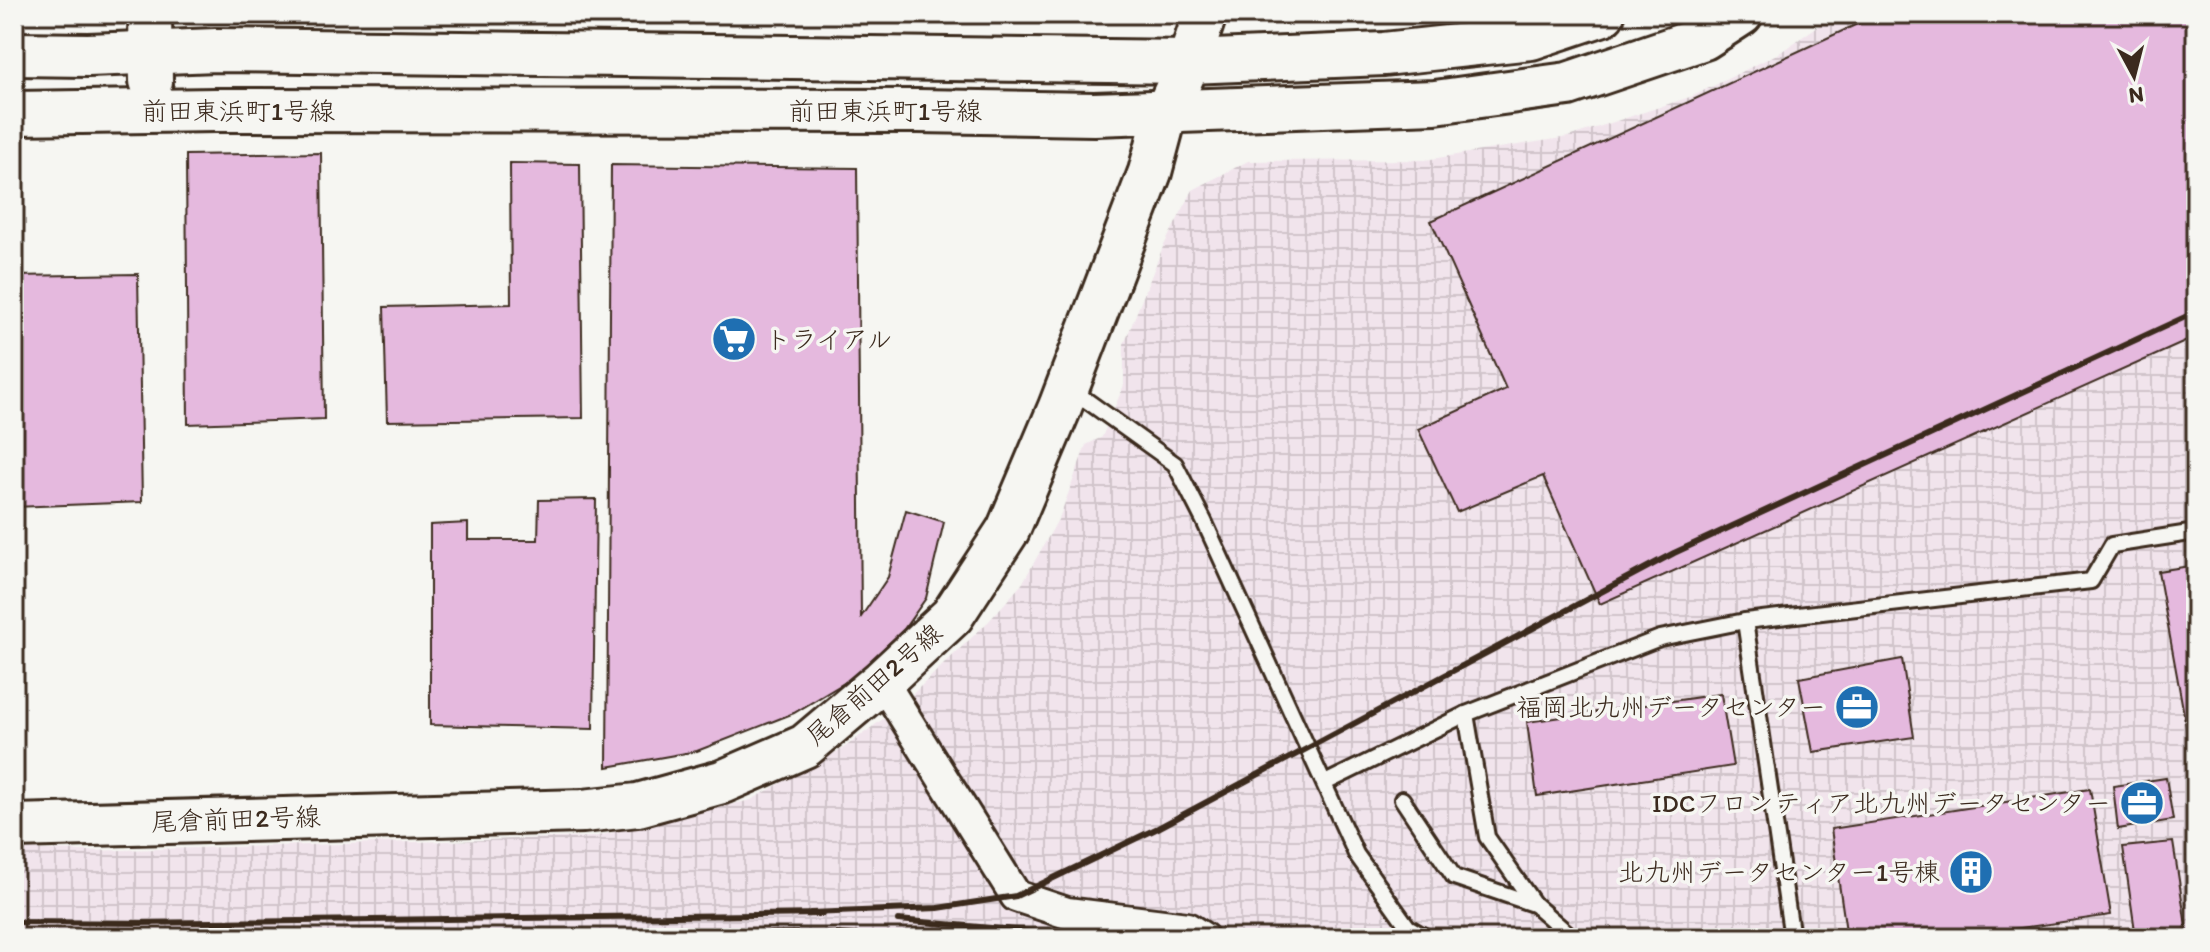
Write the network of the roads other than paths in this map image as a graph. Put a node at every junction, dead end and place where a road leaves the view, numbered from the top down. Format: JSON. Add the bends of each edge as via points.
{"nodes":[{"id":1,"x":1205,"y":14,"type":"edge"},
{"id":2,"x":1603,"y":14,"type":"edge"},
{"id":3,"x":1741,"y":14,"type":"edge"},
{"id":4,"x":150,"y":33,"type":"edge"},
{"id":5,"x":14,"y":54,"type":"edge"},
{"id":6,"x":1189,"y":62,"type":"junction"},
{"id":7,"x":151,"y":111,"type":"junction"},
{"id":8,"x":1166,"y":112,"type":"junction"},
{"id":9,"x":14,"y":113,"type":"edge"},
{"id":10,"x":1068,"y":387,"type":"junction"},
{"id":11,"x":2196,"y":532,"type":"edge"},
{"id":12,"x":1745,"y":621,"type":"junction"},
{"id":13,"x":882,"y":681,"type":"junction"},
{"id":14,"x":1466,"y":714,"type":"junction"},
{"id":15,"x":1325,"y":783,"type":"junction"},
{"id":16,"x":1402,"y":799,"type":"dead end"},
{"id":17,"x":14,"y":826,"type":"edge"},
{"id":18,"x":1534,"y":904,"type":"junction"},
{"id":19,"x":1203,"y":938,"type":"edge"},
{"id":20,"x":1427,"y":938,"type":"edge"},
{"id":21,"x":1573,"y":938,"type":"edge"},
{"id":22,"x":1792,"y":938,"type":"edge"}],
"edges":[{"from":1,"to":6,"type":"street","name":"尾倉前田2号線"},
{"from":2,"to":6,"type":"street","name":"前田東浜町1号線","via":[[1531,38],[1384,54]]},
{"from":3,"to":8,"type":"street","name":"前田東浜町1号線","via":[[1704,38],[1568,84],[1435,102]]},
{"from":4,"to":5,"type":"street","name":"前田東浜町1号線"},
{"from":4,"to":6,"type":"street","name":"前田東浜町1号線","via":[[216,50]]},
{"from":4,"to":7,"type":"street"},
{"from":6,"to":8,"type":"street","name":"尾倉前田2号線"},
{"from":7,"to":8,"type":"street","name":"前田東浜町1号線"},
{"from":7,"to":9,"type":"street","name":"前田東浜町1号線"},
{"from":8,"to":10,"type":"street","name":"尾倉前田2号線","via":[[1150,172]]},
{"from":10,"to":13,"type":"street","name":"尾倉前田2号線","via":[[1008,530],[952,616]]},
{"from":10,"to":15,"type":"lane","via":[[1175,464]]},
{"from":11,"to":12,"type":"lane","via":[[2112,545],[2091,581]]},
{"from":12,"to":14,"type":"lane","via":[[1660,638]]},
{"from":12,"to":22,"type":"lane"},
{"from":13,"to":17,"type":"street","name":"尾倉前田2号線","via":[[805,746],[722,782],[638,805],[583,811]]},
{"from":13,"to":19,"type":"street","via":[[1016,896],[1067,913],[1187,928]]},
{"from":14,"to":15,"type":"lane"},
{"from":14,"to":18,"type":"lane","via":[[1487,837]]},
{"from":15,"to":20,"type":"lane","via":[[1356,854],[1408,927]]},
{"from":16,"to":18,"type":"lane","via":[[1454,877]]},
{"from":18,"to":21,"type":"lane"}]}
